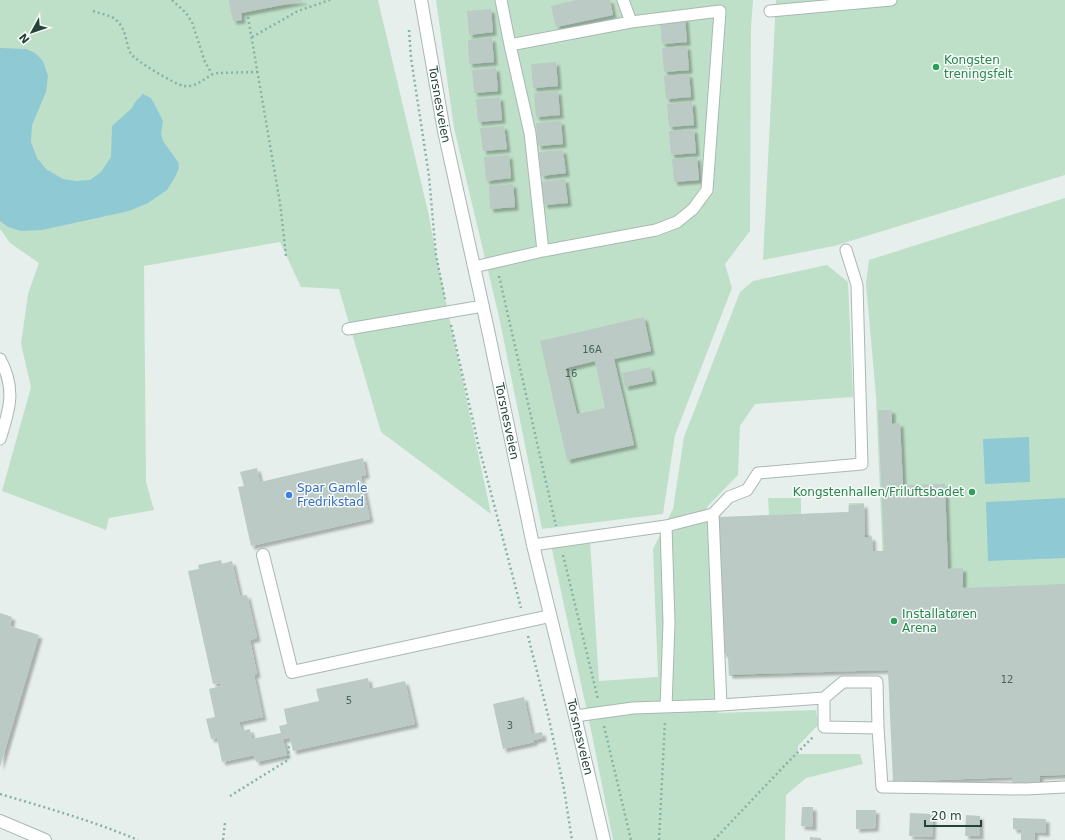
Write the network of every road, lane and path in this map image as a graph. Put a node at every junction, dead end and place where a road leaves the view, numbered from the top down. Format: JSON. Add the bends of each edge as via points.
{"nodes":[{"id":1,"x":172,"y":0,"type":"edge"},
{"id":2,"x":330,"y":0,"type":"edge"},
{"id":3,"x":421,"y":0,"type":"edge"},
{"id":4,"x":502,"y":0,"type":"edge"},
{"id":5,"x":623,"y":0,"type":"edge"},
{"id":6,"x":891,"y":0,"type":"edge"},
{"id":7,"x":93,"y":11,"type":"dead end"},
{"id":8,"x":770,"y":11,"type":"dead end"},
{"id":9,"x":248,"y":17,"type":"dead end"},
{"id":10,"x":631,"y":22,"type":"junction"},
{"id":11,"x":409,"y":29,"type":"dead end"},
{"id":12,"x":252,"y":37,"type":"junction"},
{"id":13,"x":510,"y":45,"type":"junction"},
{"id":14,"x":258,"y":72,"type":"junction"},
{"id":15,"x":212,"y":74,"type":"junction"},
{"id":16,"x":846,"y":250,"type":"dead end"},
{"id":17,"x":543,"y":251,"type":"junction"},
{"id":18,"x":286,"y":256,"type":"dead end"},
{"id":19,"x":474,"y":267,"type":"junction"},
{"id":20,"x":483,"y":306,"type":"junction"},
{"id":21,"x":448,"y":312,"type":"junction"},
{"id":22,"x":348,"y":329,"type":"dead end"},
{"id":23,"x":0,"y":359,"type":"edge"},
{"id":24,"x":0,"y":439,"type":"edge"},
{"id":25,"x":713,"y":514,"type":"junction"},
{"id":26,"x":666,"y":526,"type":"junction"},
{"id":27,"x":533,"y":545,"type":"junction"},
{"id":28,"x":263,"y":555,"type":"dead end"},
{"id":29,"x":550,"y":616,"type":"junction"},
{"id":30,"x":525,"y":622,"type":"junction"},
{"id":31,"x":824,"y":698,"type":"junction"},
{"id":32,"x":721,"y":705,"type":"junction"},
{"id":33,"x":666,"y":707,"type":"junction"},
{"id":34,"x":575,"y":716,"type":"junction"},
{"id":35,"x":824,"y":727,"type":"junction"},
{"id":36,"x":878,"y":728,"type":"junction"},
{"id":37,"x":289,"y":744,"type":"dead end"},
{"id":38,"x":1065,"y":787,"type":"edge"},
{"id":39,"x":0,"y":794,"type":"edge"},
{"id":40,"x":230,"y":796,"type":"dead end"},
{"id":41,"x":0,"y":821,"type":"edge"},
{"id":42,"x":225,"y":823,"type":"dead end"},
{"id":43,"x":45,"y":840,"type":"edge"},
{"id":44,"x":138,"y":840,"type":"edge"},
{"id":45,"x":223,"y":840,"type":"edge"},
{"id":46,"x":572,"y":840,"type":"edge"},
{"id":47,"x":604,"y":840,"type":"edge"},
{"id":48,"x":659,"y":840,"type":"edge"},
{"id":49,"x":714,"y":840,"type":"edge"}],
"edges":[{"from":1,"to":15,"type":"path","via":[[192,22],[205,62]]},
{"from":2,"to":12,"type":"path","via":[[298,12]]},
{"from":3,"to":19,"type":"street","name":"Torsnesveien","via":[[444,131]]},
{"from":4,"to":13,"type":"lane"},
{"from":5,"to":10,"type":"lane"},
{"from":6,"to":8,"type":"lane"},
{"from":7,"to":15,"type":"path","via":[[116,20],[122,26],[135,58],[174,82],[184,86],[194,85]]},
{"from":9,"to":12,"type":"path"},
{"from":10,"to":13,"type":"lane"},
{"from":10,"to":17,"type":"lane","via":[[720,11],[707,190],[694,209],[677,222],[656,230]]},
{"from":11,"to":21,"type":"path","via":[[429,176],[436,255]]},
{"from":12,"to":14,"type":"path"},
{"from":13,"to":17,"type":"lane","via":[[530,133]]},
{"from":14,"to":15,"type":"path"},
{"from":14,"to":18,"type":"path"},
{"from":16,"to":25,"type":"lane","via":[[857,285],[862,464],[758,473],[747,490],[729,497]]},
{"from":17,"to":19,"type":"lane"},
{"from":19,"to":20,"type":"street","name":"Torsnesveien"},
{"from":20,"to":21,"type":"lane"},
{"from":20,"to":27,"type":"street","name":"Torsnesveien"},
{"from":21,"to":22,"type":"lane"},
{"from":21,"to":30,"type":"path","via":[[480,451]]},
{"from":23,"to":24,"type":"lane","via":[[11,388],[9,412]]},
{"from":25,"to":26,"type":"lane"},
{"from":25,"to":32,"type":"lane"},
{"from":26,"to":27,"type":"lane"},
{"from":26,"to":33,"type":"lane","via":[[669,623]]},
{"from":27,"to":29,"type":"street","name":"Torsnesveien"},
{"from":28,"to":30,"type":"street","via":[[292,672]]},
{"from":29,"to":30,"type":"street"},
{"from":29,"to":34,"type":"street","name":"Torsnesveien"},
{"from":30,"to":46,"type":"path","via":[[564,789]]},
{"from":31,"to":32,"type":"lane"},
{"from":31,"to":35,"type":"lane"},
{"from":31,"to":36,"type":"lane","via":[[843,682],[877,682]]},
{"from":32,"to":33,"type":"lane"},
{"from":33,"to":34,"type":"lane","via":[[632,708]]},
{"from":33,"to":48,"type":"path"},
{"from":34,"to":47,"type":"street","name":"Torsnesveien"},
{"from":35,"to":36,"type":"lane"},
{"from":35,"to":49,"type":"path"},
{"from":36,"to":38,"type":"lane","via":[[882,788]]},
{"from":37,"to":40,"type":"path","via":[[288,760]]},
{"from":39,"to":44,"type":"path","via":[[63,812]]},
{"from":41,"to":43,"type":"street"},
{"from":42,"to":45,"type":"path"}]}
